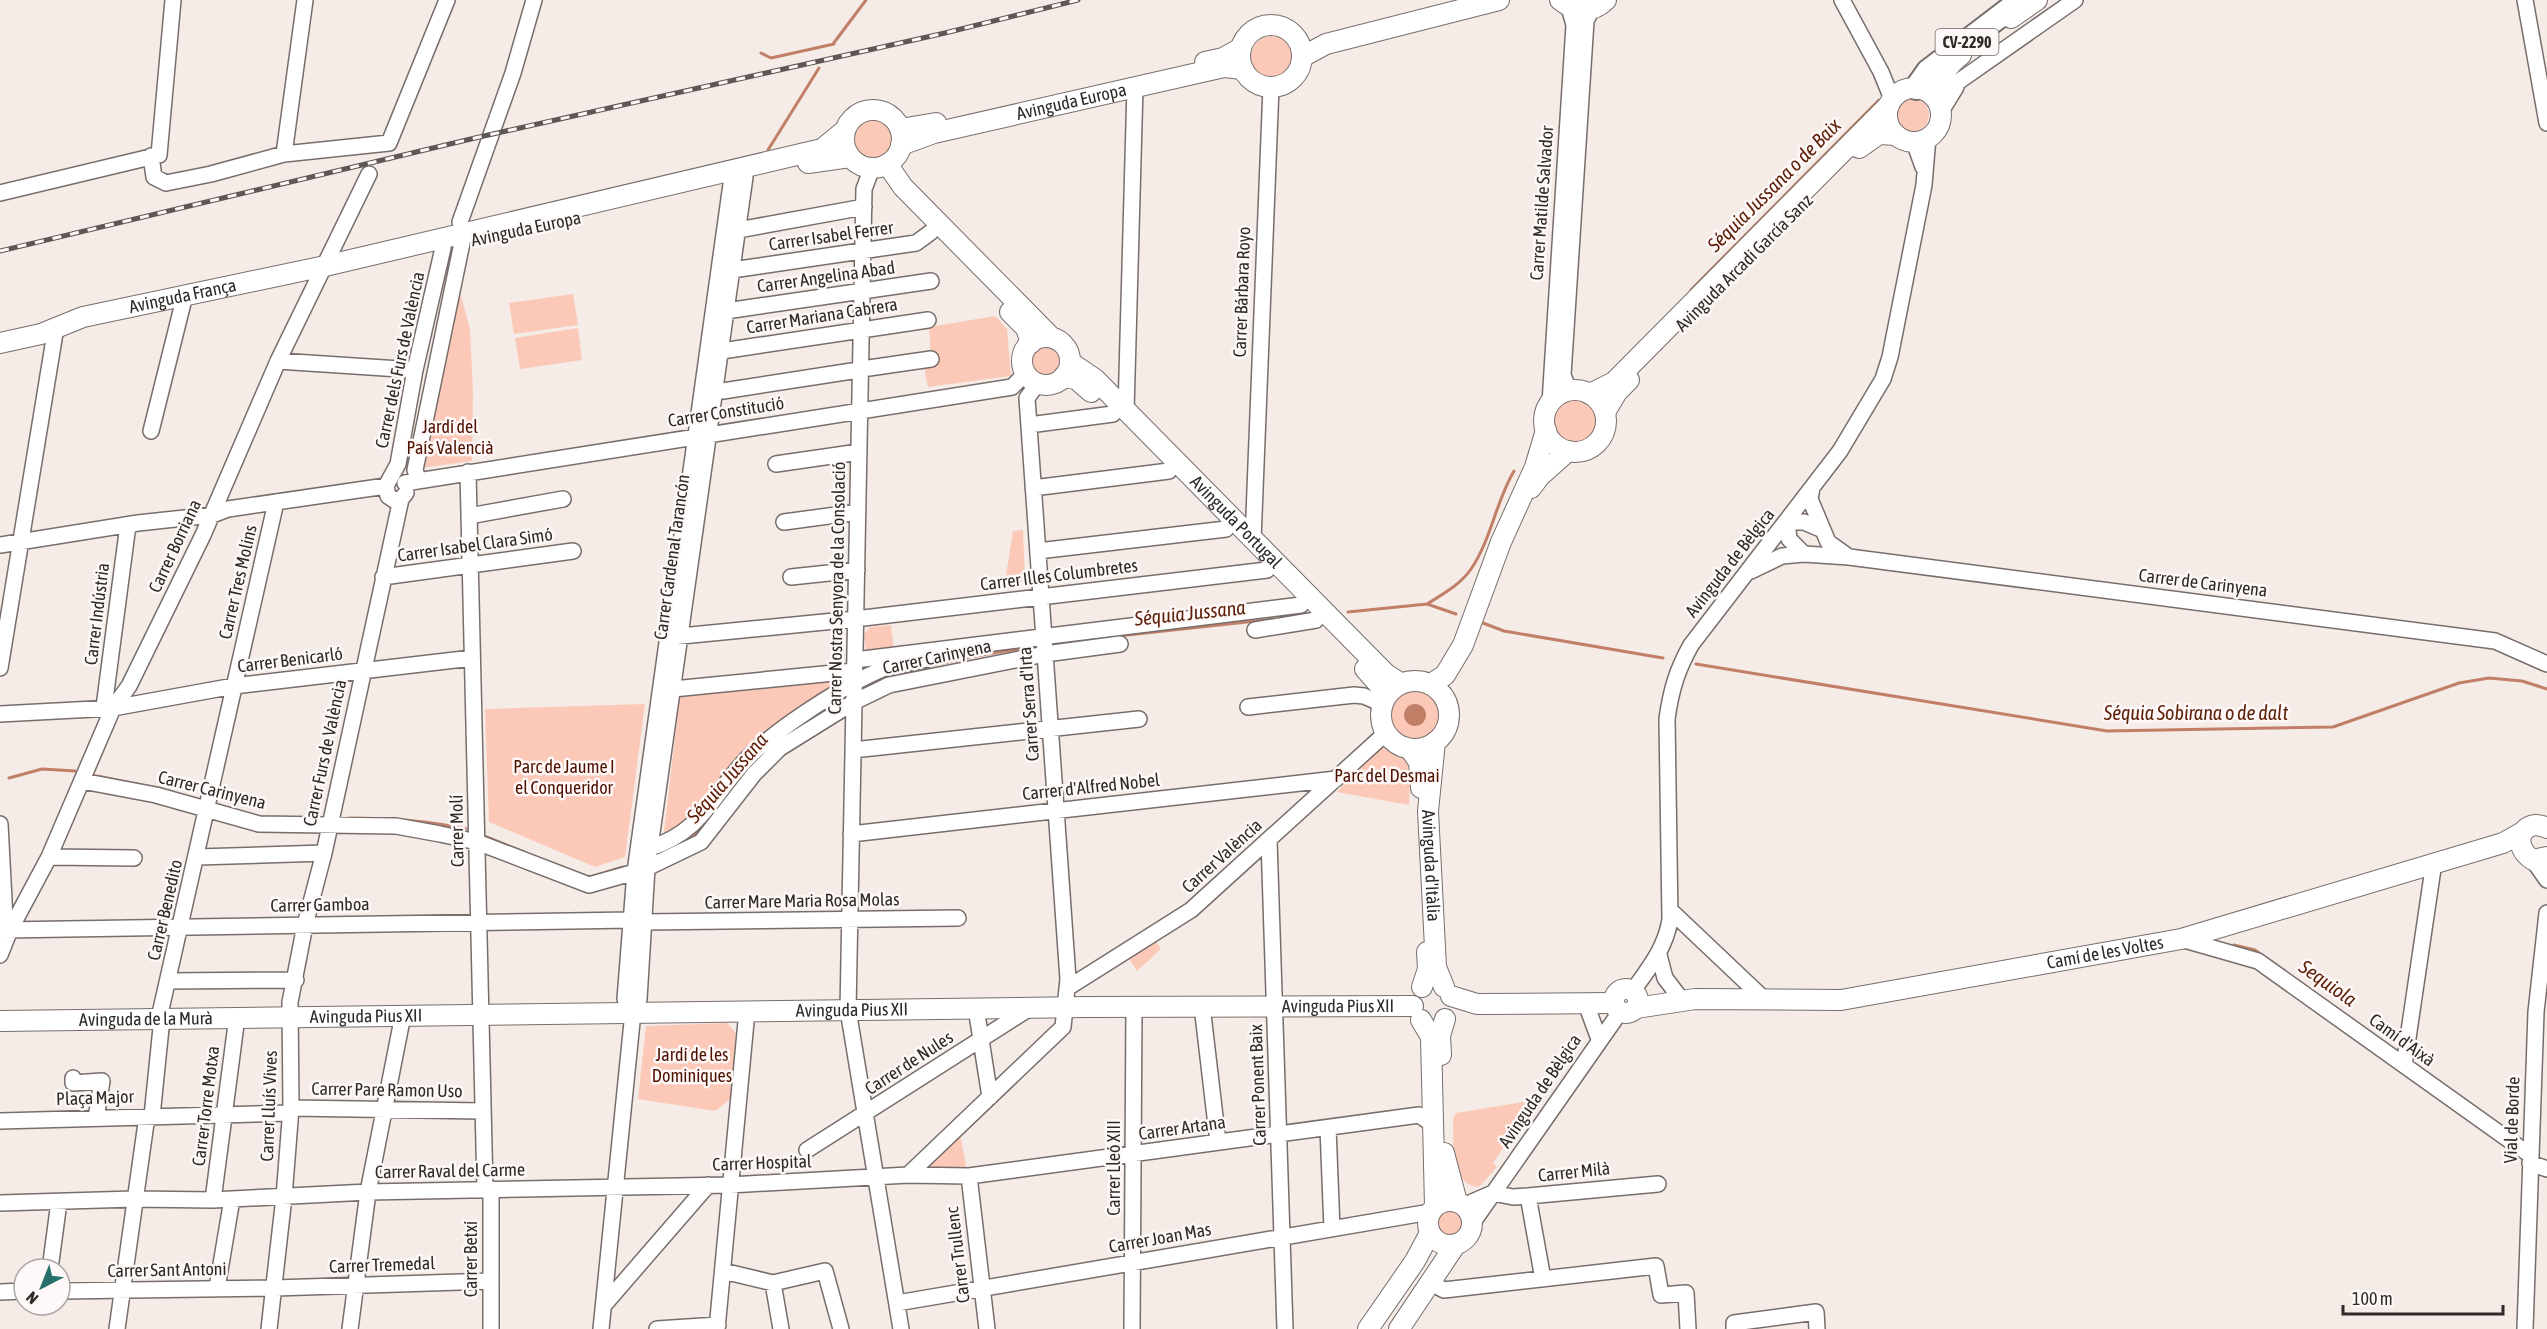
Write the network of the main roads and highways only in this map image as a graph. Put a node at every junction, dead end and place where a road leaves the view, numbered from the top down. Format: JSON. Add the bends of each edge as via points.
{"nodes":[{"id":1,"x":1461,"y":0,"type":"edge"},
{"id":2,"x":1499,"y":0,"type":"edge"},
{"id":3,"x":2021,"y":0,"type":"edge"},
{"id":4,"x":2037,"y":0,"type":"edge"},
{"id":5,"x":1565,"y":3,"type":"edge"},
{"id":6,"x":1599,"y":4,"type":"edge"},
{"id":7,"x":1293,"y":35,"type":"junction"},
{"id":8,"x":1241,"y":48,"type":"junction"},
{"id":9,"x":1302,"y":57,"type":"junction"},
{"id":10,"x":1243,"y":69,"type":"junction"},
{"id":11,"x":1915,"y":99,"type":"junction"},
{"id":12,"x":844,"y":131,"type":"junction"},
{"id":13,"x":901,"y":137,"type":"junction"},
{"id":14,"x":1913,"y":138,"type":"junction"},
{"id":15,"x":850,"y":157,"type":"junction"},
{"id":16,"x":878,"y":167,"type":"junction"},
{"id":17,"x":737,"y":176,"type":"junction"},
{"id":18,"x":322,"y":271,"type":"junction"},
{"id":19,"x":51,"y":331,"type":"junction"},
{"id":20,"x":1051,"y":337,"type":"junction"},
{"id":21,"x":0,"y":343,"type":"edge"},
{"id":22,"x":1031,"y":343,"type":"junction"},
{"id":23,"x":1066,"y":370,"type":"junction"},
{"id":24,"x":1590,"y":394,"type":"junction"},
{"id":25,"x":1605,"y":412,"type":"junction"},
{"id":26,"x":1120,"y":413,"type":"junction"},
{"id":27,"x":1546,"y":430,"type":"junction"},
{"id":28,"x":1568,"y":451,"type":"junction"},
{"id":29,"x":1517,"y":507,"type":"junction"},
{"id":30,"x":1228,"y":522,"type":"junction"},
{"id":31,"x":1463,"y":645,"type":"junction"},
{"id":32,"x":1431,"y":684,"type":"junction"},
{"id":33,"x":1390,"y":694,"type":"junction"},
{"id":34,"x":1446,"y":702,"type":"junction"},
{"id":35,"x":1435,"y":742,"type":"junction"},
{"id":36,"x":1410,"y":749,"type":"junction"},
{"id":37,"x":2529,"y":831,"type":"edge"},
{"id":38,"x":2540,"y":859,"type":"edge"},
{"id":39,"x":1422,"y":987,"type":"junction"},
{"id":40,"x":1448,"y":1004,"type":"junction"},
{"id":41,"x":1417,"y":1013,"type":"junction"},
{"id":42,"x":290,"y":1016,"type":"joint"},
{"id":43,"x":0,"y":1021,"type":"edge"},
{"id":44,"x":1460,"y":1204,"type":"junction"},
{"id":45,"x":1433,"y":1209,"type":"junction"},
{"id":46,"x":1430,"y":1233,"type":"junction"},
{"id":47,"x":1456,"y":1244,"type":"junction"},
{"id":48,"x":1368,"y":1329,"type":"edge"},
{"id":49,"x":1399,"y":1329,"type":"edge"}],
"edges":[{"from":1,"to":7,"type":"main road","via":[[1323,34]]},
{"from":2,"to":9,"type":"main road","via":[[1326,44]]},
{"from":3,"to":11,"type":"highway","number":"CV-2290","via":[[1928,71]]},
{"from":4,"to":11,"type":"main road","number":"CV-2290","via":[[1952,62]]},
{"from":5,"to":6,"type":"main road"},
{"from":7,"to":8,"type":"main road","via":[[1277,26],[1268,26],[1251,33]]},
{"from":7,"to":9,"type":"main road"},
{"from":8,"to":10,"type":"main road"},
{"from":8,"to":13,"type":"main road","name":"Avinguda Europa","via":[[1223,58]]},
{"from":9,"to":10,"type":"main road","via":[[1289,82],[1271,87],[1254,82]]},
{"from":10,"to":13,"type":"main road","name":"Avinguda Europa","via":[[1224,67],[934,133]]},
{"from":11,"to":14,"type":"main road","via":[[1938,127]]},
{"from":11,"to":14,"type":"main road","via":[[1888,121]]},
{"from":11,"to":24,"type":"main road","name":"Avinguda Arcadi García Sanz","number":"CV-2290","via":[[1610,386]]},
{"from":12,"to":13,"type":"main road","via":[[854,116],[871,109],[889,114]]},
{"from":12,"to":15,"type":"main road","via":[[845,149]]},
{"from":12,"to":17,"type":"main road","name":"Avinguda Europa","via":[[822,149]]},
{"from":13,"to":16,"type":"main road","via":[[894,159]]},
{"from":14,"to":25,"type":"main road","name":"Avinguda Arcadi García Sanz","via":[[1879,134],[1866,141],[1617,392]]},
{"from":15,"to":16,"type":"main road","via":[[863,167]]},
{"from":15,"to":17,"type":"main road","name":"Avinguda Europa"},
{"from":16,"to":20,"type":"main road","via":[[903,187]]},
{"from":16,"to":22,"type":"main road","via":[[894,195],[1026,328]]},
{"from":17,"to":18,"type":"main road","name":"Avinguda Europa"},
{"from":17,"to":18,"type":"main road","name":"Avinguda Europa","via":[[451,253]]},
{"from":18,"to":19,"type":"main road","name":"Avinguda França"},
{"from":18,"to":19,"type":"main road","name":"Avinguda França","via":[[143,303],[83,317]]},
{"from":19,"to":21,"type":"main road","name":"Avinguda França"},
{"from":20,"to":22,"type":"main road"},
{"from":20,"to":23,"type":"main road","via":[[1067,349]]},
{"from":22,"to":23,"type":"main road","via":[[1023,354],[1026,385],[1051,384]]},
{"from":23,"to":26,"type":"main road","name":"Avinguda Portugal"},
{"from":23,"to":26,"type":"main road","name":"Avinguda Portugal","via":[[1089,374],[1108,393]]},
{"from":24,"to":25,"type":"main road"},
{"from":24,"to":27,"type":"main road","via":[[1569,391],[1558,395],[1546,412]]},
{"from":25,"to":28,"type":"main road","via":[[1604,432],[1598,442],[1581,451]]},
{"from":26,"to":30,"type":"main road","name":"Avinguda Portugal"},
{"from":26,"to":30,"type":"main road","name":"Avinguda Portugal","via":[[1169,471]]},
{"from":27,"to":28,"type":"main road","via":[[1554,443]]},
{"from":27,"to":29,"type":"main road"},
{"from":28,"to":29,"type":"main road","via":[[1540,476]]},
{"from":29,"to":31,"type":"main road","via":[[1500,542]]},
{"from":30,"to":33,"type":"main road","name":"Avinguda Portugal","via":[[1267,570]]},
{"from":30,"to":33,"type":"main road","name":"Avinguda Portugal","via":[[1253,540],[1386,674]]},
{"from":31,"to":32,"type":"main road","via":[[1444,675]]},
{"from":31,"to":34,"type":"main road","via":[[1463,656]]},
{"from":32,"to":33,"type":"main road","via":[[1416,681]]},
{"from":32,"to":34,"type":"main road"},
{"from":33,"to":36,"type":"main road","via":[[1380,719],[1396,744]]},
{"from":34,"to":35,"type":"main road","via":[[1449,717],[1445,731]]},
{"from":35,"to":36,"type":"main road"},
{"from":35,"to":40,"type":"main road","name":"Avinguda d'Itàlia","via":[[1428,811],[1436,967]]},
{"from":36,"to":39,"type":"main road","name":"Avinguda d'Itàlia","via":[[1419,762],[1421,774],[1428,969]]},
{"from":37,"to":38,"type":"main road","via":[[2524,854]]},
{"from":37,"to":40,"type":"main road","name":"Camí de les Voltes","via":[[2181,939],[1841,1000],[1686,997],[1586,1004]]},
{"from":39,"to":40,"type":"main road","via":[[1433,984]]},
{"from":39,"to":41,"type":"main road","via":[[1414,997]]},
{"from":40,"to":41,"type":"main road","via":[[1433,1024]]},
{"from":40,"to":44,"type":"main road","name":"Avinguda d'Itàlia","via":[[1440,1036],[1444,1162]]},
{"from":41,"to":42,"type":"main road","name":"Avinguda Pius XII","via":[[1275,1005]]},
{"from":41,"to":45,"type":"main road","via":[[1431,1037]]},
{"from":42,"to":43,"type":"main road","name":"Avinguda de la Murà"},
{"from":44,"to":45,"type":"main road","via":[[1445,1201]]},
{"from":44,"to":47,"type":"main road","via":[[1471,1217],[1472,1225],[1467,1237]]},
{"from":45,"to":46,"type":"main road"},
{"from":46,"to":47,"type":"main road","via":[[1441,1243]]},
{"from":46,"to":48,"type":"main road"},
{"from":47,"to":49,"type":"main road"}]}
